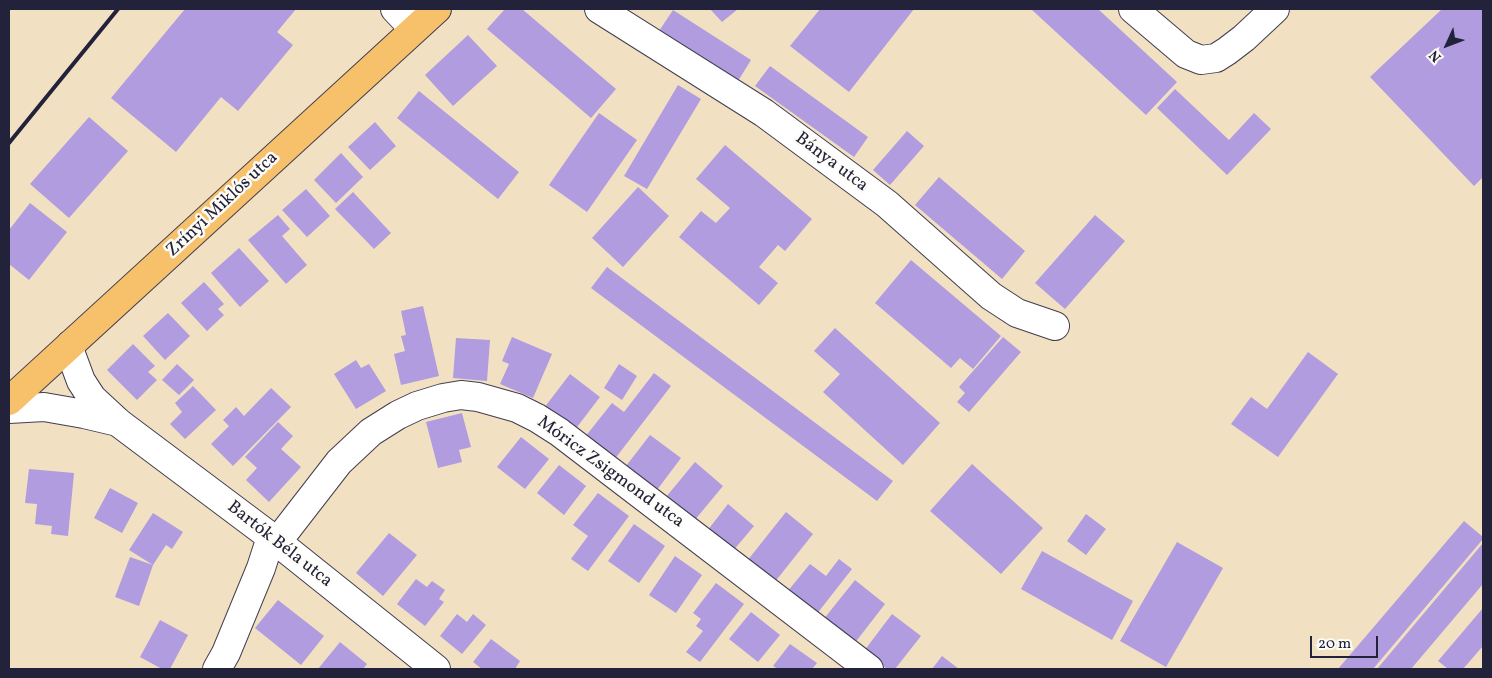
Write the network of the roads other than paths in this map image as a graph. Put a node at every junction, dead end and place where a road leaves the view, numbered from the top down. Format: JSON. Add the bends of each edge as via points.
{"nodes":[{"id":1,"x":395,"y":9,"type":"edge"},
{"id":2,"x":437,"y":9,"type":"edge"},
{"id":3,"x":599,"y":9,"type":"edge"},
{"id":4,"x":1133,"y":9,"type":"edge"},
{"id":5,"x":1275,"y":9,"type":"edge"},
{"id":6,"x":414,"y":29,"type":"junction"},
{"id":7,"x":1055,"y":326,"type":"dead end"},
{"id":8,"x":70,"y":345,"type":"junction"},
{"id":9,"x":9,"y":401,"type":"edge"},
{"id":10,"x":9,"y":409,"type":"edge"},
{"id":11,"x":119,"y":423,"type":"junction"},
{"id":12,"x":274,"y":540,"type":"junction"},
{"id":13,"x":217,"y":669,"type":"edge"},
{"id":14,"x":436,"y":669,"type":"edge"},
{"id":15,"x":869,"y":669,"type":"edge"}],
"edges":[{"from":1,"to":6,"type":"street"},
{"from":2,"to":6,"type":"main road","name":"Zrínyi Miklós utca"},
{"from":3,"to":7,"type":"street","name":"Bánya utca","via":[[764,113],[887,204],[991,296],[1017,314]]},
{"from":4,"to":5,"type":"street","via":[[1186,54],[1201,60],[1216,58],[1228,51]]},
{"from":6,"to":8,"type":"main road","name":"Zrínyi Miklós utca"},
{"from":8,"to":9,"type":"main road","name":"Zrínyi Miklós utca"},
{"from":8,"to":11,"type":"street","name":"Bartók Béla utca","via":[[81,381],[92,398]]},
{"from":10,"to":11,"type":"street","via":[[44,407]]},
{"from":11,"to":12,"type":"street","name":"Bartók Béla utca"},
{"from":12,"to":13,"type":"street","name":"Móricz Zsigmond utca"},
{"from":12,"to":14,"type":"street","name":"Bartók Béla utca"},
{"from":12,"to":15,"type":"street","name":"Móricz Zsigmond utca","via":[[339,462],[371,432],[417,406],[461,395],[478,396],[517,408],[560,432]]}]}
